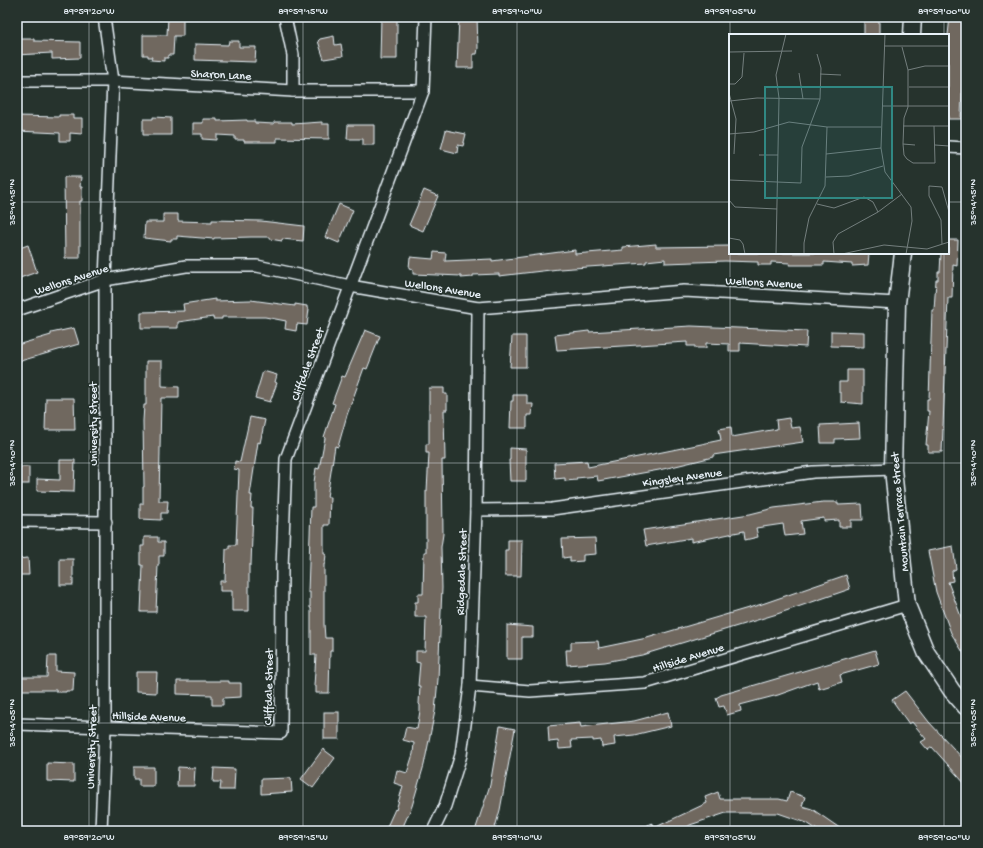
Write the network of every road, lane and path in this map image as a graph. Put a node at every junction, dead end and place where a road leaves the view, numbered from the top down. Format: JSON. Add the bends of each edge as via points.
{"nodes":[{"id":1,"x":104,"y":17,"type":"edge"},
{"id":2,"x":285,"y":17,"type":"edge"},
{"id":3,"x":426,"y":17,"type":"edge"},
{"id":4,"x":912,"y":17,"type":"edge"},
{"id":5,"x":912,"y":34,"type":"edge"},
{"id":6,"x":17,"y":81,"type":"edge"},
{"id":7,"x":113,"y":81,"type":"junction"},
{"id":8,"x":293,"y":90,"type":"junction"},
{"id":9,"x":423,"y":92,"type":"junction"},
{"id":10,"x":949,"y":147,"type":"edge"},
{"id":11,"x":966,"y":148,"type":"edge"},
{"id":12,"x":903,"y":254,"type":"edge"},
{"id":13,"x":105,"y":280,"type":"junction"},
{"id":14,"x":350,"y":286,"type":"junction"},
{"id":15,"x":897,"y":303,"type":"junction"},
{"id":16,"x":478,"y":308,"type":"junction"},
{"id":17,"x":17,"y":310,"type":"edge"},
{"id":18,"x":892,"y":469,"type":"junction"},
{"id":19,"x":476,"y":510,"type":"junction"},
{"id":20,"x":17,"y":521,"type":"edge"},
{"id":21,"x":106,"y":522,"type":"junction"},
{"id":22,"x":907,"y":605,"type":"junction"},
{"id":23,"x":470,"y":686,"type":"junction"},
{"id":24,"x":966,"y":707,"type":"edge"},
{"id":25,"x":17,"y":724,"type":"edge"},
{"id":26,"x":105,"y":728,"type":"junction"},
{"id":27,"x":280,"y":733,"type":"joint"},
{"id":28,"x":101,"y":831,"type":"edge"},
{"id":29,"x":433,"y":831,"type":"edge"}],
"edges":[{"from":1,"to":7,"type":"street","name":"University Street"},
{"from":2,"to":8,"type":"street","via":[[293,55]]},
{"from":3,"to":9,"type":"street","name":"Cliffdale Street"},
{"from":4,"to":5,"type":"street"},
{"from":6,"to":7,"type":"street","name":"Sharon Lane"},
{"from":7,"to":8,"type":"street","name":"Sharon Lane"},
{"from":7,"to":13,"type":"street","name":"University Street"},
{"from":8,"to":9,"type":"street","name":"Sharon Lane"},
{"from":9,"to":14,"type":"street","name":"Cliffdale Street"},
{"from":10,"to":11,"type":"street"},
{"from":12,"to":15,"type":"street","name":"Mountain Terrace Street"},
{"from":13,"to":14,"type":"street","name":"Wellons Avenue","via":[[186,266],[257,266]]},
{"from":13,"to":17,"type":"street","name":"Wellons Avenue"},
{"from":13,"to":21,"type":"street","name":"University Street"},
{"from":14,"to":16,"type":"street","name":"Wellons Avenue"},
{"from":14,"to":27,"type":"street","name":"Cliffdale Street","via":[[286,459]]},
{"from":15,"to":16,"type":"street","name":"Wellons Avenue","via":[[684,291]]},
{"from":15,"to":18,"type":"street","name":"Mountain Terrace Street"},
{"from":16,"to":19,"type":"street","name":"Ridgedale Street"},
{"from":18,"to":19,"type":"street","name":"Kingsley Avenue","via":[[813,472],[552,509]]},
{"from":18,"to":22,"type":"street","name":"Mountain Terrace Street"},
{"from":19,"to":23,"type":"street","name":"Ridgedale Street"},
{"from":20,"to":21,"type":"street"},
{"from":21,"to":26,"type":"street","name":"University Street"},
{"from":22,"to":23,"type":"street","name":"Hillside Avenue","via":[[646,684],[530,691]]},
{"from":22,"to":24,"type":"street","name":"Mountain Terrace Street","via":[[926,652]]},
{"from":23,"to":29,"type":"street","name":"Ridgedale Street","via":[[461,755],[445,806]]},
{"from":25,"to":26,"type":"street","name":"Hillside Avenue"},
{"from":26,"to":27,"type":"street","name":"Hillside Avenue"},
{"from":26,"to":28,"type":"street","name":"University Street"}]}
